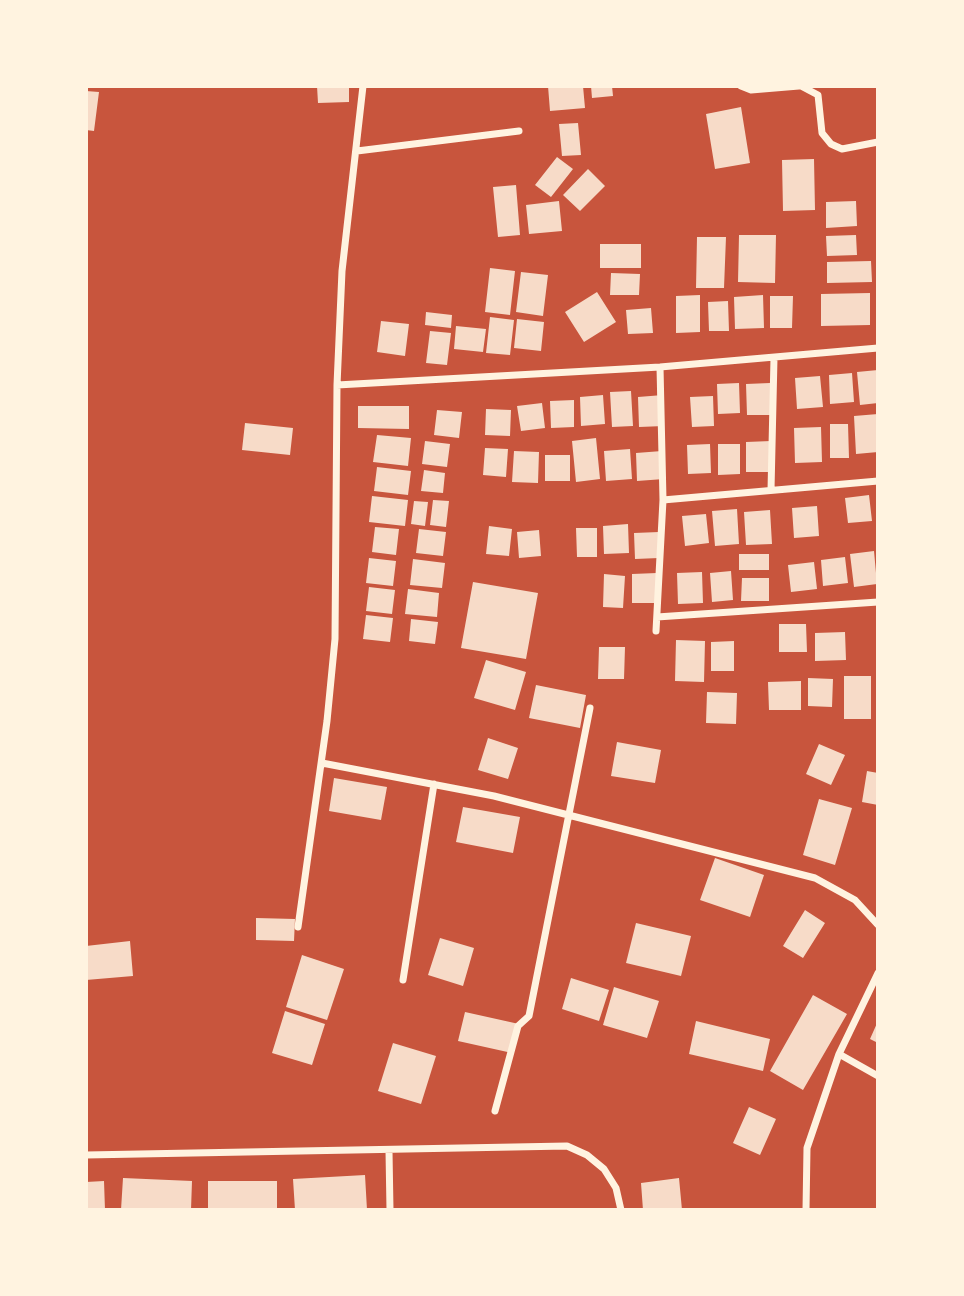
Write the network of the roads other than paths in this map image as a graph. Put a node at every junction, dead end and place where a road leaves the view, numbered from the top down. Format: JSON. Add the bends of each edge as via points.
{"nodes":[{"id":1,"x":363,"y":86,"type":"edge"},
{"id":2,"x":741,"y":86,"type":"edge"},
{"id":3,"x":800,"y":86,"type":"edge"},
{"id":4,"x":519,"y":131,"type":"dead end"},
{"id":5,"x":878,"y":142,"type":"edge"},
{"id":6,"x":357,"y":151,"type":"junction"},
{"id":7,"x":878,"y":348,"type":"edge"},
{"id":8,"x":774,"y":358,"type":"junction"},
{"id":9,"x":660,"y":367,"type":"junction"},
{"id":10,"x":337,"y":385,"type":"junction"},
{"id":11,"x":878,"y":481,"type":"edge"},
{"id":12,"x":771,"y":490,"type":"junction"},
{"id":13,"x":663,"y":500,"type":"junction"},
{"id":14,"x":878,"y":602,"type":"edge"},
{"id":15,"x":657,"y":617,"type":"junction"},
{"id":16,"x":656,"y":631,"type":"dead end"},
{"id":17,"x":590,"y":708,"type":"dead end"},
{"id":18,"x":322,"y":763,"type":"junction"},
{"id":19,"x":434,"y":784,"type":"junction"},
{"id":20,"x":568,"y":815,"type":"junction"},
{"id":21,"x":878,"y":925,"type":"edge"},
{"id":22,"x":298,"y":927,"type":"dead end"},
{"id":23,"x":878,"y":973,"type":"edge"},
{"id":24,"x":403,"y":980,"type":"dead end"},
{"id":25,"x":839,"y":1054,"type":"junction"},
{"id":26,"x":878,"y":1076,"type":"edge"},
{"id":27,"x":495,"y":1111,"type":"dead end"},
{"id":28,"x":389,"y":1151,"type":"junction"},
{"id":29,"x":86,"y":1156,"type":"edge"},
{"id":30,"x":390,"y":1210,"type":"edge"},
{"id":31,"x":621,"y":1210,"type":"edge"},
{"id":32,"x":806,"y":1210,"type":"edge"}],
"edges":[{"from":1,"to":6,"type":"street"},
{"from":2,"to":3,"type":"street","via":[[751,90]]},
{"from":3,"to":5,"type":"street","via":[[818,95],[822,133],[831,145],[842,149]]},
{"from":4,"to":6,"type":"street"},
{"from":6,"to":10,"type":"street","via":[[342,271]]},
{"from":7,"to":8,"type":"street"},
{"from":8,"to":9,"type":"street"},
{"from":8,"to":12,"type":"street"},
{"from":9,"to":10,"type":"street"},
{"from":9,"to":13,"type":"street"},
{"from":10,"to":18,"type":"street","via":[[335,639]]},
{"from":11,"to":12,"type":"street"},
{"from":12,"to":13,"type":"street"},
{"from":13,"to":15,"type":"street"},
{"from":14,"to":15,"type":"street"},
{"from":15,"to":16,"type":"street"},
{"from":17,"to":20,"type":"street"},
{"from":18,"to":19,"type":"street"},
{"from":18,"to":22,"type":"street"},
{"from":19,"to":20,"type":"street"},
{"from":19,"to":24,"type":"street"},
{"from":20,"to":21,"type":"street","via":[[815,878],[855,900]]},
{"from":20,"to":27,"type":"street","via":[[529,1016],[518,1026]]},
{"from":23,"to":25,"type":"street"},
{"from":25,"to":26,"type":"street"},
{"from":25,"to":32,"type":"street","via":[[807,1147]]},
{"from":28,"to":29,"type":"street"},
{"from":28,"to":30,"type":"street"},
{"from":28,"to":31,"type":"street","via":[[567,1146],[604,1169],[616,1188]]}]}
